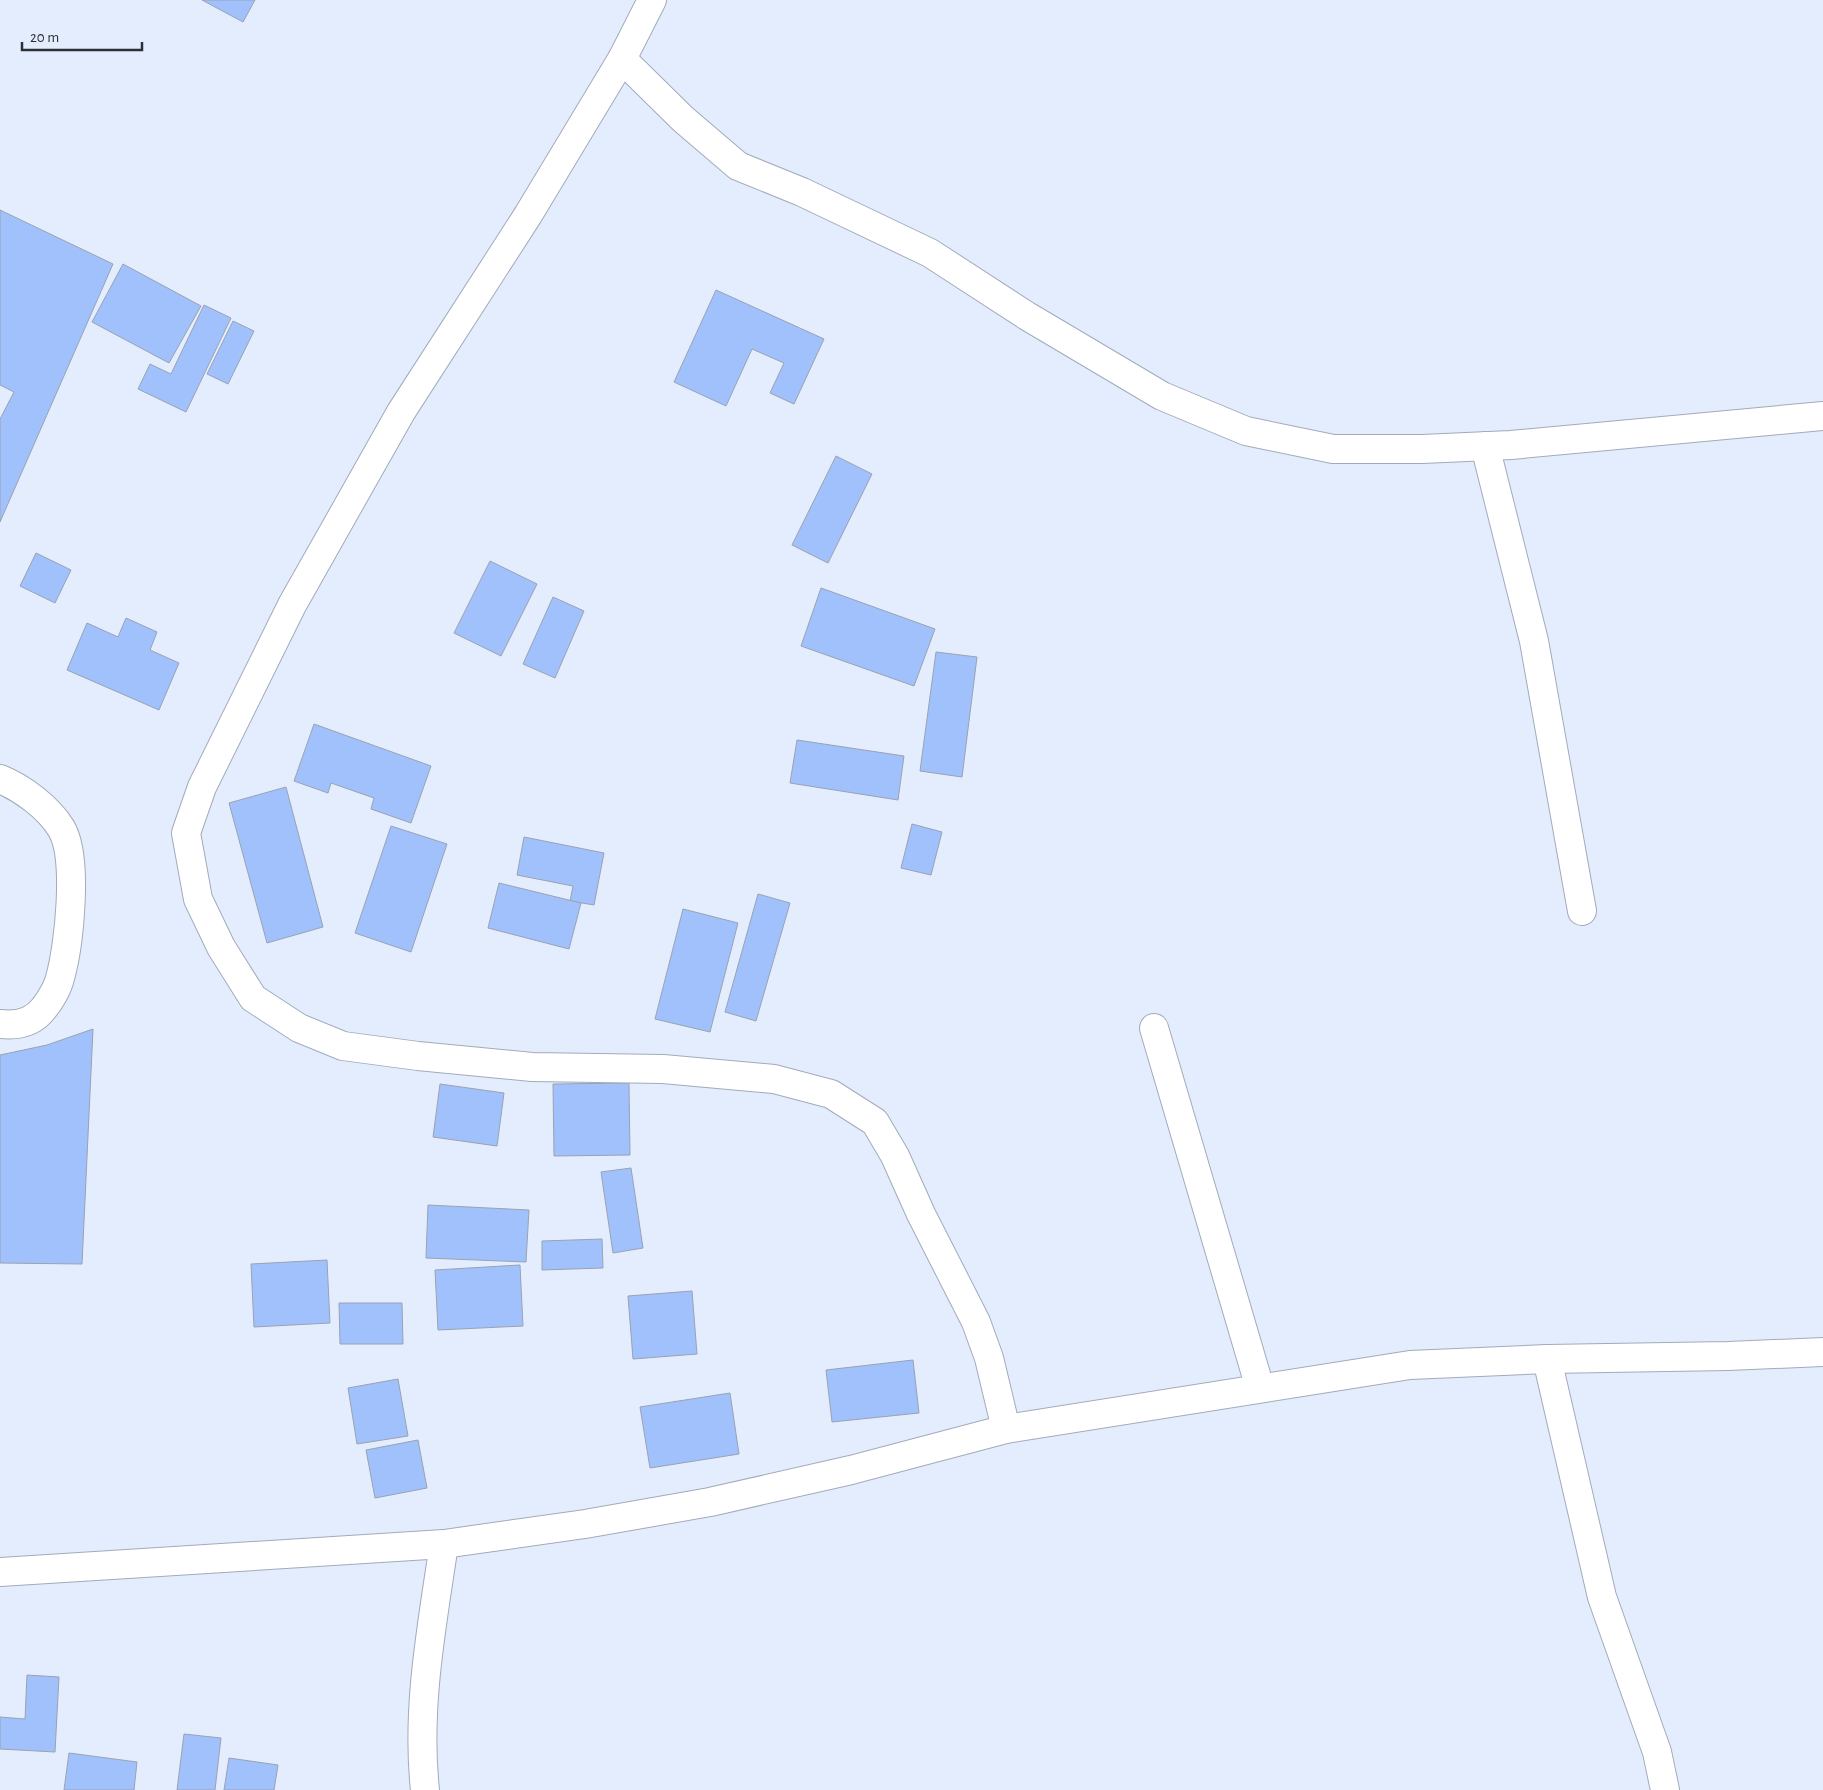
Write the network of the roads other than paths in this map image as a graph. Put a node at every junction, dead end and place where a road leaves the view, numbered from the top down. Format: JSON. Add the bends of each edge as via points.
{"nodes":[{"id":1,"x":652,"y":0,"type":"edge"},
{"id":2,"x":622,"y":59,"type":"junction"},
{"id":3,"x":1823,"y":416,"type":"edge"},
{"id":4,"x":1484,"y":446,"type":"junction"},
{"id":5,"x":0,"y":778,"type":"edge"},
{"id":6,"x":1582,"y":911,"type":"dead end"},
{"id":7,"x":0,"y":1024,"type":"edge"},
{"id":8,"x":1154,"y":1028,"type":"dead end"},
{"id":9,"x":1823,"y":1352,"type":"edge"},
{"id":10,"x":1547,"y":1359,"type":"junction"},
{"id":11,"x":1260,"y":1388,"type":"junction"},
{"id":12,"x":1006,"y":1429,"type":"junction"},
{"id":13,"x":444,"y":1544,"type":"junction"},
{"id":14,"x":0,"y":1572,"type":"edge"},
{"id":15,"x":425,"y":1790,"type":"edge"},
{"id":16,"x":1665,"y":1790,"type":"edge"}],
"edges":[{"from":1,"to":2,"type":"street"},
{"from":2,"to":4,"type":"street","via":[[683,119],[738,166],[802,192],[930,253],[1027,316],[1162,396],[1246,431],[1333,449]]},
{"from":2,"to":12,"type":"street","via":[[528,215],[401,412],[292,605],[202,787],[186,833],[198,899],[221,947],[253,998],[299,1028],[343,1046],[532,1067],[663,1070],[774,1078],[831,1094],[875,1122],[895,1156],[976,1322],[989,1358]]},
{"from":3,"to":4,"type":"street"},
{"from":4,"to":6,"type":"street","via":[[1534,642]]},
{"from":5,"to":7,"type":"street","via":[[13,784],[44,809],[62,829],[69,854],[71,894],[60,980],[44,1009],[26,1023]]},
{"from":8,"to":11,"type":"street"},
{"from":9,"to":10,"type":"street"},
{"from":10,"to":11,"type":"street","via":[[1410,1366]]},
{"from":10,"to":16,"type":"street","via":[[1602,1597],[1657,1752]]},
{"from":11,"to":12,"type":"street"},
{"from":12,"to":13,"type":"street","via":[[851,1470],[710,1502]]},
{"from":13,"to":14,"type":"street"},
{"from":13,"to":15,"type":"street","via":[[424,1697],[422,1764]]}]}
